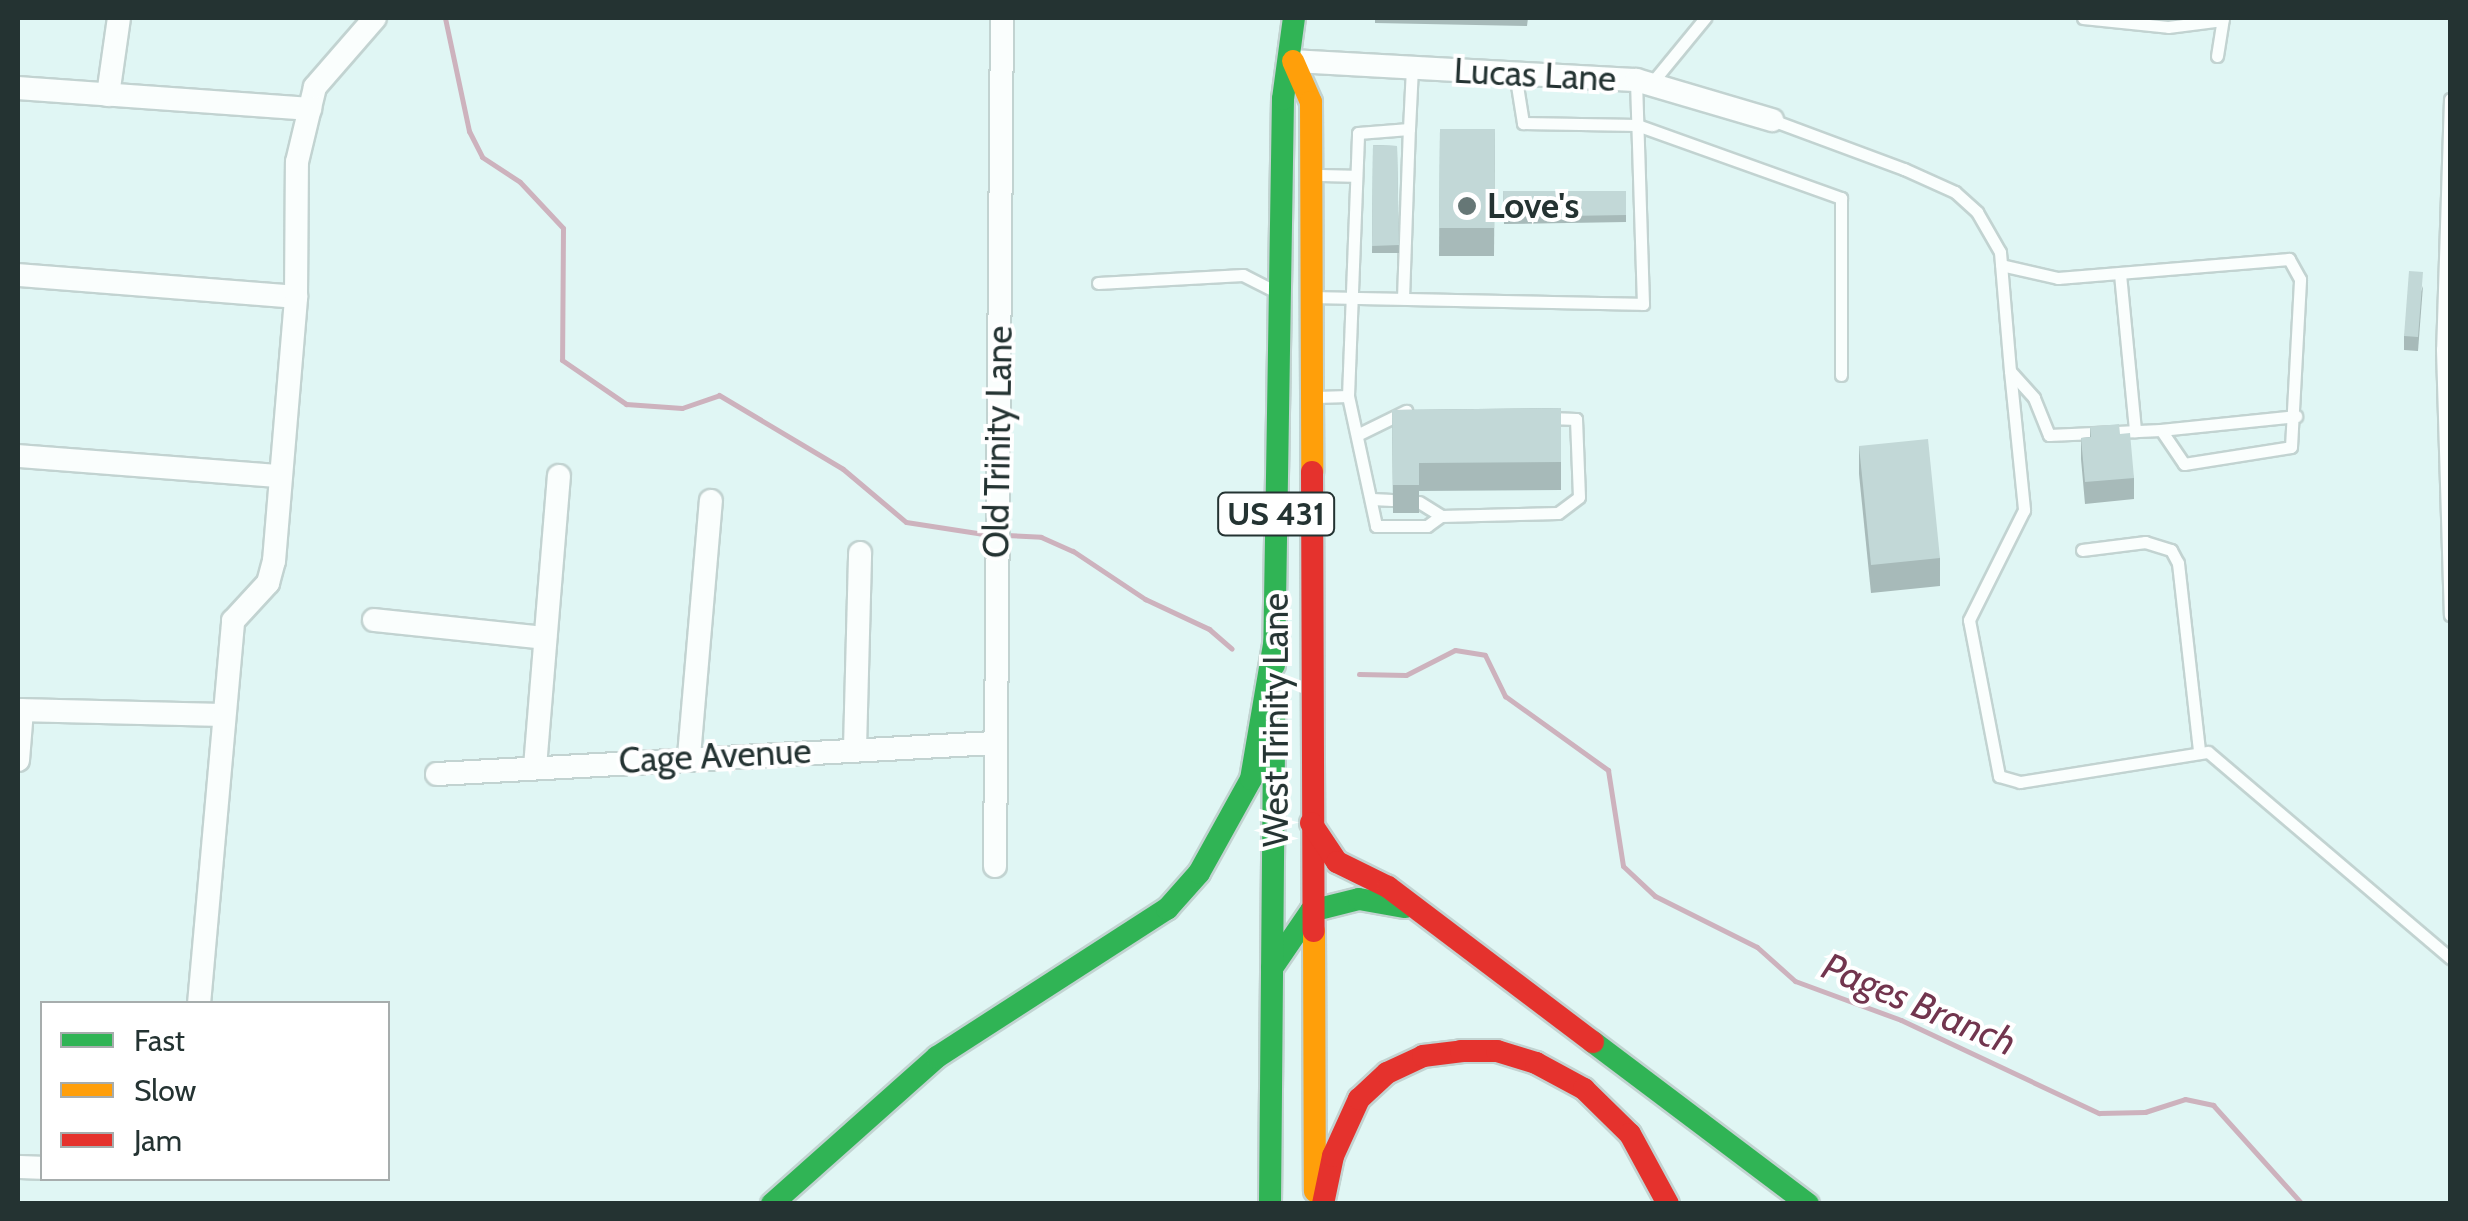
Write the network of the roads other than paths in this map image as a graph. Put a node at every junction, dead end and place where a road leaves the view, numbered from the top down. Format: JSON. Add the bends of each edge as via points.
{"nodes":[{"id":1,"x":119,"y":18,"type":"edge"},
{"id":2,"x":375,"y":18,"type":"edge"},
{"id":3,"x":1002,"y":18,"type":"edge"},
{"id":4,"x":1294,"y":18,"type":"edge"},
{"id":5,"x":1705,"y":18,"type":"edge"},
{"id":6,"x":2083,"y":18,"type":"edge"},
{"id":7,"x":2223,"y":19,"type":"edge"},
{"id":8,"x":2217,"y":56,"type":"dead end"},
{"id":9,"x":1293,"y":61,"type":"junction"},
{"id":10,"x":1412,"y":68,"type":"junction"},
{"id":11,"x":1515,"y":74,"type":"junction"},
{"id":12,"x":1643,"y":83,"type":"junction"},
{"id":13,"x":18,"y":88,"type":"edge"},
{"id":14,"x":108,"y":94,"type":"junction"},
{"id":15,"x":2450,"y":99,"type":"edge"},
{"id":16,"x":310,"y":109,"type":"junction"},
{"id":17,"x":1772,"y":120,"type":"joint"},
{"id":18,"x":1637,"y":125,"type":"junction"},
{"id":19,"x":1409,"y":130,"type":"junction"},
{"id":20,"x":1282,"y":174,"type":"junction"},
{"id":21,"x":1311,"y":175,"type":"junction"},
{"id":22,"x":1356,"y":176,"type":"junction"},
{"id":23,"x":2001,"y":265,"type":"junction"},
{"id":24,"x":2120,"y":274,"type":"junction"},
{"id":25,"x":18,"y":275,"type":"edge"},
{"id":26,"x":1098,"y":283,"type":"dead end"},
{"id":27,"x":1280,"y":295,"type":"junction"},
{"id":28,"x":296,"y":296,"type":"junction"},
{"id":29,"x":1309,"y":297,"type":"junction"},
{"id":30,"x":1351,"y":298,"type":"junction"},
{"id":31,"x":1403,"y":298,"type":"junction"},
{"id":32,"x":2446,"y":349,"type":"edge"},
{"id":33,"x":2010,"y":371,"type":"junction"},
{"id":34,"x":1842,"y":375,"type":"dead end"},
{"id":35,"x":1348,"y":396,"type":"junction"},
{"id":36,"x":1310,"y":397,"type":"junction"},
{"id":37,"x":1278,"y":398,"type":"junction"},
{"id":38,"x":1416,"y":412,"type":"edge"},
{"id":39,"x":2296,"y":416,"type":"junction"},
{"id":40,"x":1540,"y":417,"type":"edge"},
{"id":41,"x":2160,"y":430,"type":"junction"},
{"id":42,"x":2135,"y":432,"type":"junction"},
{"id":43,"x":1357,"y":435,"type":"junction"},
{"id":44,"x":18,"y":456,"type":"edge"},
{"id":45,"x":278,"y":476,"type":"junction"},
{"id":46,"x":559,"y":476,"type":"dead end"},
{"id":47,"x":1372,"y":499,"type":"junction"},
{"id":48,"x":1392,"y":500,"type":"edge"},
{"id":49,"x":712,"y":501,"type":"dead end"},
{"id":50,"x":1420,"y":502,"type":"edge"},
{"id":51,"x":1441,"y":516,"type":"junction"},
{"id":52,"x":2082,"y":550,"type":"dead end"},
{"id":53,"x":860,"y":553,"type":"dead end"},
{"id":54,"x":2450,"y":615,"type":"edge"},
{"id":55,"x":374,"y":620,"type":"dead end"},
{"id":56,"x":545,"y":638,"type":"junction"},
{"id":57,"x":1275,"y":639,"type":"junction"},
{"id":58,"x":20,"y":710,"type":"edge"},
{"id":59,"x":223,"y":715,"type":"junction"},
{"id":60,"x":993,"y":742,"type":"junction"},
{"id":61,"x":855,"y":748,"type":"junction"},
{"id":62,"x":2198,"y":751,"type":"junction"},
{"id":63,"x":689,"y":756,"type":"junction"},
{"id":64,"x":18,"y":760,"type":"edge"},
{"id":65,"x":535,"y":767,"type":"junction"},
{"id":66,"x":437,"y":774,"type":"dead end"},
{"id":67,"x":1311,"y":823,"type":"junction"},
{"id":68,"x":995,"y":866,"type":"dead end"},
{"id":69,"x":1418,"y":910,"type":"junction"},
{"id":70,"x":1311,"y":911,"type":"junction"},
{"id":71,"x":2450,"y":958,"type":"edge"},
{"id":72,"x":1272,"y":968,"type":"junction"},
{"id":73,"x":199,"y":1001,"type":"edge"},
{"id":74,"x":772,"y":1204,"type":"edge"},
{"id":75,"x":1270,"y":1204,"type":"edge"},
{"id":76,"x":1315,"y":1204,"type":"edge"},
{"id":77,"x":1323,"y":1204,"type":"edge"},
{"id":78,"x":1668,"y":1204,"type":"edge"},
{"id":79,"x":1808,"y":1204,"type":"edge"}],
"edges":[{"from":1,"to":14,"type":"street"},
{"from":2,"to":16,"type":"street","via":[[315,87]]},
{"from":3,"to":60,"type":"street","name":"Old Trinity Lane"},
{"from":4,"to":9,"type":"main road","name":"West Trinity Lane","number":"US 431"},
{"from":5,"to":12,"type":"lane"},
{"from":6,"to":7,"type":"lane","via":[[2168,27]]},
{"from":7,"to":8,"type":"lane"},
{"from":9,"to":10,"type":"street","name":"Lucas Lane"},
{"from":9,"to":20,"type":"main road","name":"West Trinity Lane","number":"US 431","via":[[1284,99]]},
{"from":9,"to":21,"type":"main road","name":"West Trinity Lane","number":"US 431","via":[[1311,102]]},
{"from":10,"to":11,"type":"street","name":"Lucas Lane"},
{"from":10,"to":19,"type":"lane"},
{"from":11,"to":12,"type":"street","name":"Lucas Lane"},
{"from":11,"to":18,"type":"lane","via":[[1523,123]]},
{"from":12,"to":17,"type":"street","name":"Lucas Lane"},
{"from":12,"to":18,"type":"lane"},
{"from":13,"to":14,"type":"street"},
{"from":14,"to":16,"type":"street"},
{"from":15,"to":32,"type":"lane"},
{"from":16,"to":28,"type":"street","via":[[297,162]]},
{"from":17,"to":23,"type":"lane","via":[[1955,192],[1977,212]]},
{"from":18,"to":31,"type":"lane","via":[[1644,304]]},
{"from":18,"to":34,"type":"lane","via":[[1841,198]]},
{"from":19,"to":22,"type":"lane","via":[[1358,132]]},
{"from":19,"to":31,"type":"lane"},
{"from":20,"to":21,"type":"lane"},
{"from":20,"to":27,"type":"main road","name":"West Trinity Lane","number":"US 431"},
{"from":21,"to":22,"type":"lane"},
{"from":21,"to":29,"type":"main road","name":"West Trinity Lane","number":"US 431"},
{"from":22,"to":30,"type":"lane"},
{"from":23,"to":24,"type":"lane","via":[[2058,278]]},
{"from":23,"to":33,"type":"lane"},
{"from":24,"to":39,"type":"lane","via":[[2289,258],[2300,279]]},
{"from":24,"to":42,"type":"lane"},
{"from":25,"to":28,"type":"street"},
{"from":26,"to":27,"type":"lane","via":[[1244,274]]},
{"from":27,"to":29,"type":"lane"},
{"from":27,"to":37,"type":"main road","name":"West Trinity Lane","number":"US 431"},
{"from":28,"to":45,"type":"street"},
{"from":29,"to":30,"type":"lane"},
{"from":29,"to":36,"type":"main road","name":"West Trinity Lane","number":"US 431"},
{"from":30,"to":31,"type":"lane"},
{"from":30,"to":35,"type":"lane"},
{"from":32,"to":54,"type":"lane"},
{"from":33,"to":42,"type":"lane","via":[[2034,398],[2049,435]]},
{"from":33,"to":62,"type":"lane","via":[[2024,510],[1969,620],[1994,768],[2020,782]]},
{"from":35,"to":36,"type":"lane"},
{"from":35,"to":43,"type":"lane"},
{"from":36,"to":37,"type":"lane"},
{"from":36,"to":67,"type":"main road","name":"West Trinity Lane","number":"US 431"},
{"from":37,"to":57,"type":"main road","name":"West Trinity Lane","number":"US 431"},
{"from":38,"to":43,"type":"lane","via":[[1399,411]]},
{"from":39,"to":41,"type":"lane"},
{"from":39,"to":41,"type":"lane","via":[[2285,452],[2184,464]]},
{"from":40,"to":51,"type":"lane","via":[[1576,419],[1579,497],[1558,513]]},
{"from":41,"to":42,"type":"lane"},
{"from":43,"to":47,"type":"lane"},
{"from":44,"to":45,"type":"street"},
{"from":45,"to":59,"type":"street","via":[[274,561],[268,582],[233,620]]},
{"from":46,"to":56,"type":"street"},
{"from":47,"to":48,"type":"lane"},
{"from":47,"to":51,"type":"lane","via":[[1376,526],[1427,526]]},
{"from":49,"to":63,"type":"street"},
{"from":50,"to":51,"type":"lane"},
{"from":52,"to":62,"type":"lane","via":[[2145,542],[2171,550],[2178,562]]},
{"from":53,"to":61,"type":"street"},
{"from":55,"to":56,"type":"street"},
{"from":56,"to":65,"type":"street"},
{"from":57,"to":72,"type":"main road","name":"West Trinity Lane","number":"US 431"},
{"from":57,"to":74,"type":"main road","via":[[1251,779],[1199,873],[1167,909],[937,1057]]},
{"from":58,"to":59,"type":"street"},
{"from":58,"to":64,"type":"street"},
{"from":59,"to":73,"type":"street"},
{"from":60,"to":61,"type":"street","name":"Cage Avenue"},
{"from":60,"to":68,"type":"street","name":"Old Trinity Lane"},
{"from":61,"to":63,"type":"street","name":"Cage Avenue"},
{"from":62,"to":71,"type":"lane","via":[[2221,758]]},
{"from":63,"to":65,"type":"street","name":"Cage Avenue"},
{"from":65,"to":66,"type":"street","name":"Cage Avenue"},
{"from":67,"to":69,"type":"main road","via":[[1337,862]]},
{"from":67,"to":70,"type":"main road","name":"West Trinity Lane","number":"US 431"},
{"from":69,"to":70,"type":"main road","via":[[1359,898]]},
{"from":69,"to":79,"type":"main road"},
{"from":70,"to":72,"type":"main road"},
{"from":70,"to":76,"type":"main road","name":"West Trinity Lane","number":"US 431"},
{"from":72,"to":75,"type":"main road","name":"West Trinity Lane","number":"US 431"},
{"from":77,"to":78,"type":"main road","via":[[1333,1156],[1359,1099],[1386,1074],[1422,1056],[1461,1050],[1497,1051],[1536,1063],[1584,1089],[1630,1134]]}]}
